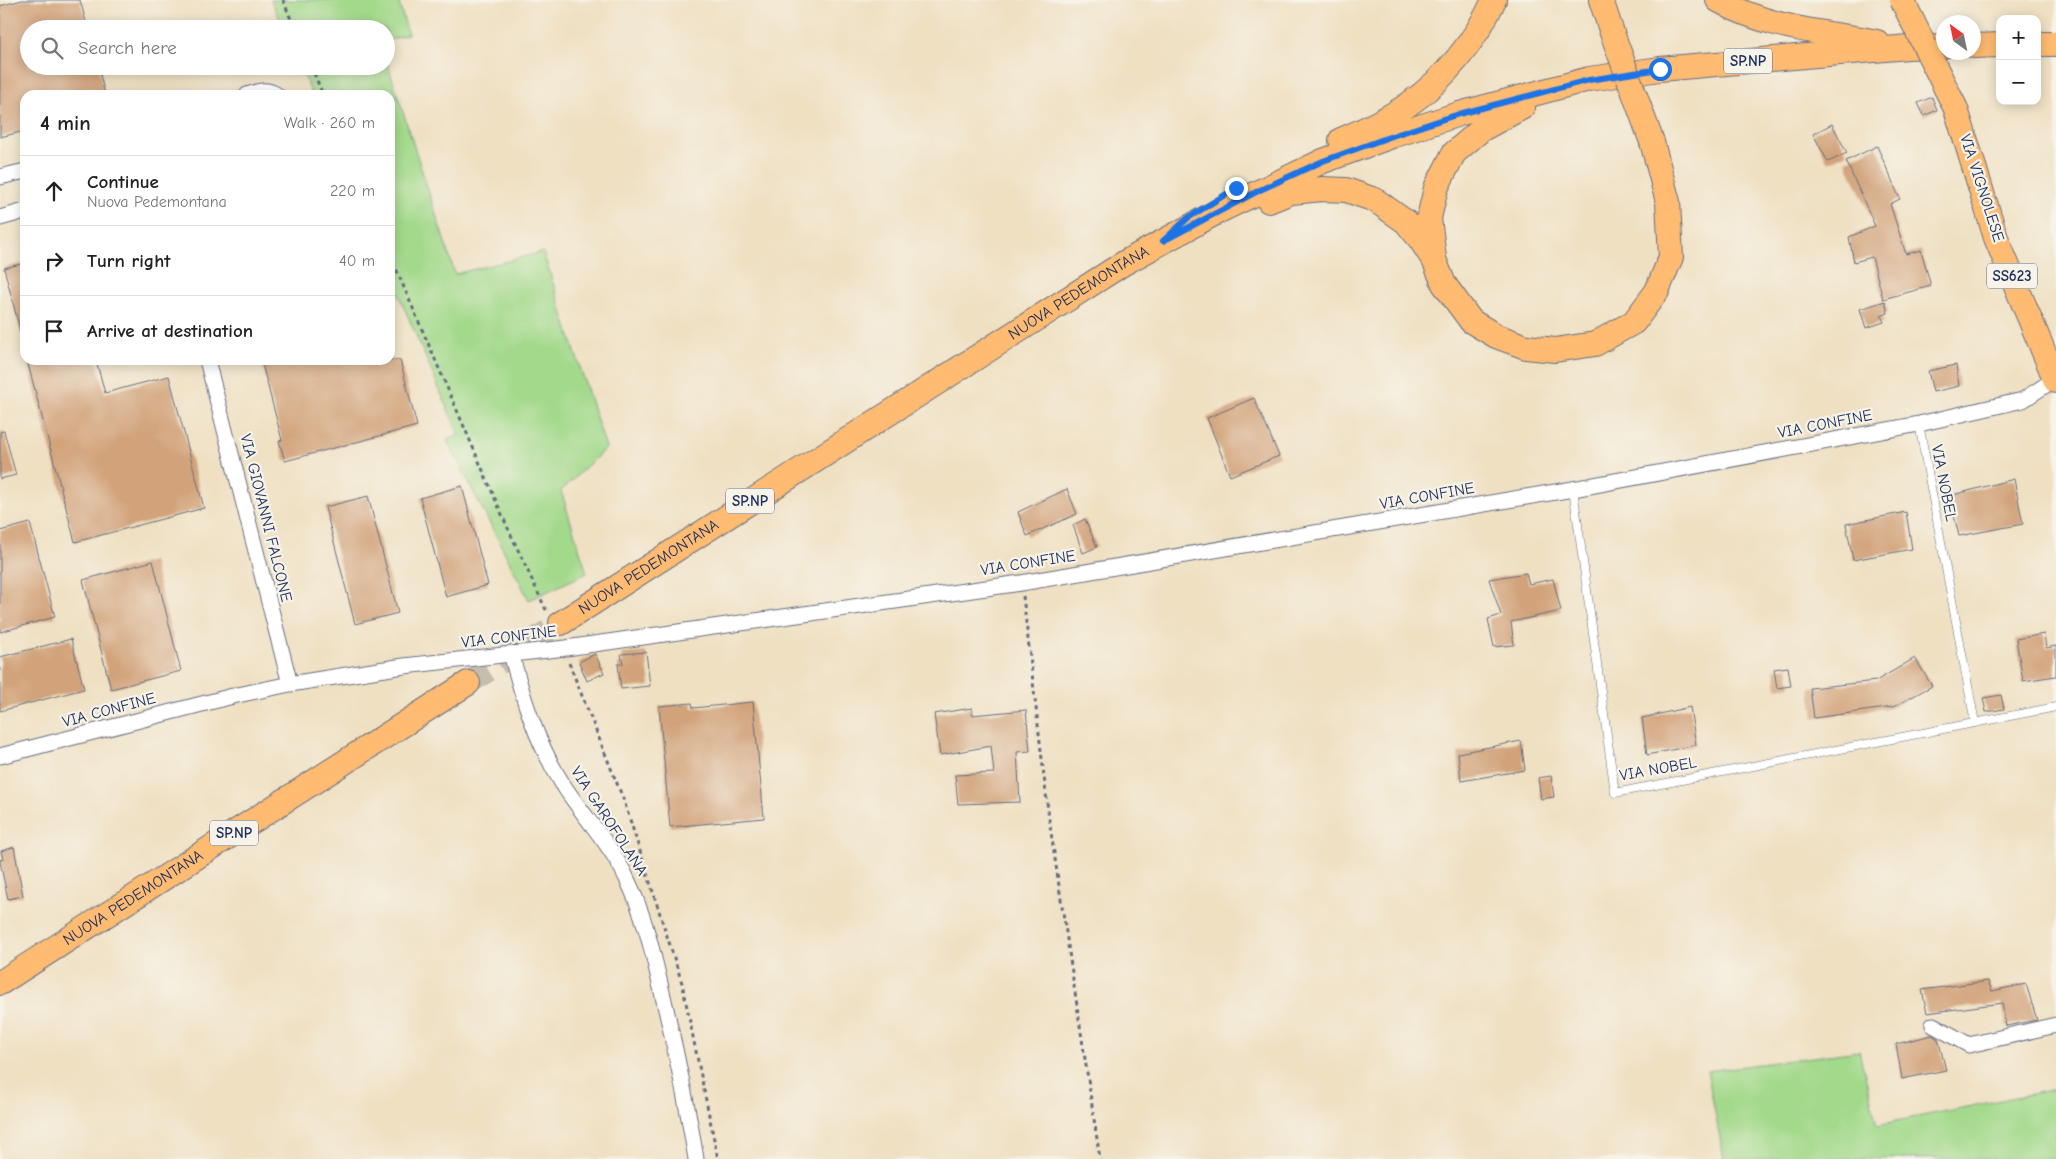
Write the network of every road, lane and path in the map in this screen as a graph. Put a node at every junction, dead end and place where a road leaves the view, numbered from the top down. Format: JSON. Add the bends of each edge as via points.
{"nodes":[{"id":1,"x":283,"y":0,"type":"edge"},
{"id":2,"x":1494,"y":0,"type":"edge"},
{"id":3,"x":1601,"y":0,"type":"edge"},
{"id":4,"x":1718,"y":0,"type":"edge"},
{"id":5,"x":1902,"y":0,"type":"edge"},
{"id":6,"x":291,"y":20,"type":"edge"},
{"id":7,"x":2041,"y":44,"type":"edge"},
{"id":8,"x":2056,"y":44,"type":"edge"},
{"id":9,"x":1996,"y":45,"type":"edge"},
{"id":10,"x":1936,"y":46,"type":"edge"},
{"id":11,"x":1981,"y":46,"type":"edge"},
{"id":12,"x":1908,"y":47,"type":"junction"},
{"id":13,"x":315,"y":75,"type":"edge"},
{"id":14,"x":1589,"y":80,"type":"junction"},
{"id":15,"x":321,"y":90,"type":"edge"},
{"id":16,"x":20,"y":172,"type":"edge"},
{"id":17,"x":0,"y":177,"type":"edge"},
{"id":18,"x":20,"y":212,"type":"edge"},
{"id":19,"x":0,"y":218,"type":"edge"},
{"id":20,"x":1163,"y":241,"type":"junction"},
{"id":21,"x":1435,"y":262,"type":"junction"},
{"id":22,"x":395,"y":267,"type":"edge"},
{"id":23,"x":208,"y":365,"type":"edge"},
{"id":24,"x":940,"y":379,"type":"junction"},
{"id":25,"x":2056,"y":380,"type":"edge"},
{"id":26,"x":1919,"y":424,"type":"junction"},
{"id":27,"x":1573,"y":488,"type":"junction"},
{"id":28,"x":1021,"y":583,"type":"junction"},
{"id":29,"x":554,"y":618,"type":"joint"},
{"id":30,"x":511,"y":654,"type":"junction"},
{"id":31,"x":468,"y":683,"type":"tunnel mouth"},
{"id":32,"x":290,"y":684,"type":"junction"},
{"id":33,"x":2056,"y":707,"type":"edge"},
{"id":34,"x":1975,"y":723,"type":"junction"},
{"id":35,"x":0,"y":756,"type":"edge"},
{"id":36,"x":0,"y":983,"type":"edge"},
{"id":37,"x":1933,"y":1025,"type":"dead end"},
{"id":38,"x":2056,"y":1026,"type":"edge"},
{"id":39,"x":696,"y":1159,"type":"edge"},
{"id":40,"x":1100,"y":1159,"type":"edge"}],
"edges":[{"from":1,"to":6,"type":"path"},
{"from":2,"to":20,"type":"main road","via":[[1467,48],[1410,104],[1351,136],[1236,188],[1188,218]]},
{"from":3,"to":21,"type":"main road","bridge":true,"via":[[1652,142],[1668,202],[1671,257],[1657,291],[1634,322],[1595,344],[1555,350],[1526,347],[1496,336],[1471,321],[1444,284]]},
{"from":4,"to":12,"type":"main road","via":[[1774,23]]},
{"from":5,"to":25,"type":"main road","name":"VIA VIGNOLESE","number":"SS623","bridge":true,"via":[[1956,109],[1996,238]]},
{"from":7,"to":8,"type":"main road"},
{"from":9,"to":11,"type":"main road"},
{"from":10,"to":12,"type":"main road","name":"NUOVA PEDEMONTANA","number":"SP.NP"},
{"from":12,"to":14,"type":"main road","name":"NUOVA PEDEMONTANA","number":"SP.NP","via":[[1660,69]]},
{"from":13,"to":15,"type":"path"},
{"from":14,"to":20,"type":"main road","name":"NUOVA PEDEMONTANA","number":"SP.NP","via":[[1459,114],[1323,161]]},
{"from":14,"to":21,"type":"main road","via":[[1529,104],[1482,129],[1454,153],[1436,188],[1429,218]]},
{"from":16,"to":17,"type":"street"},
{"from":18,"to":19,"type":"street"},
{"from":20,"to":24,"type":"main road","name":"NUOVA PEDEMONTANA","number":"SP.NP"},
{"from":21,"to":24,"type":"main road","via":[[1406,222],[1375,200],[1346,190],[1291,192],[1258,205],[1148,265],[1018,345]]},
{"from":22,"to":29,"type":"path","via":[[506,524]]},
{"from":23,"to":32,"type":"street","name":"VIA GIOVANNI FALCONE"},
{"from":24,"to":29,"type":"main road","name":"NUOVA PEDEMONTANA","number":"SP.NP"},
{"from":25,"to":26,"type":"street","name":"VIA CONFINE","via":[[2023,400]]},
{"from":26,"to":27,"type":"street","name":"VIA CONFINE"},
{"from":26,"to":34,"type":"lane","name":"VIA NOBEL"},
{"from":27,"to":28,"type":"street","name":"VIA CONFINE"},
{"from":27,"to":34,"type":"lane","name":"VIA NOBEL","via":[[1615,793]]},
{"from":28,"to":30,"type":"street","name":"VIA CONFINE"},
{"from":28,"to":40,"type":"path","via":[[1049,819]]},
{"from":30,"to":32,"type":"street","name":"VIA CONFINE","via":[[404,666]]},
{"from":30,"to":39,"type":"street","name":"VIA GAROFOLANA","via":[[540,744],[566,789],[617,861],[633,891],[659,978]]},
{"from":31,"to":36,"type":"main road","name":"NUOVA PEDEMONTANA","number":"SP.NP"},
{"from":32,"to":35,"type":"street","name":"VIA CONFINE"},
{"from":33,"to":34,"type":"lane","name":"VIA NOBEL"},
{"from":37,"to":38,"type":"street","via":[[1969,1045]]}]}
